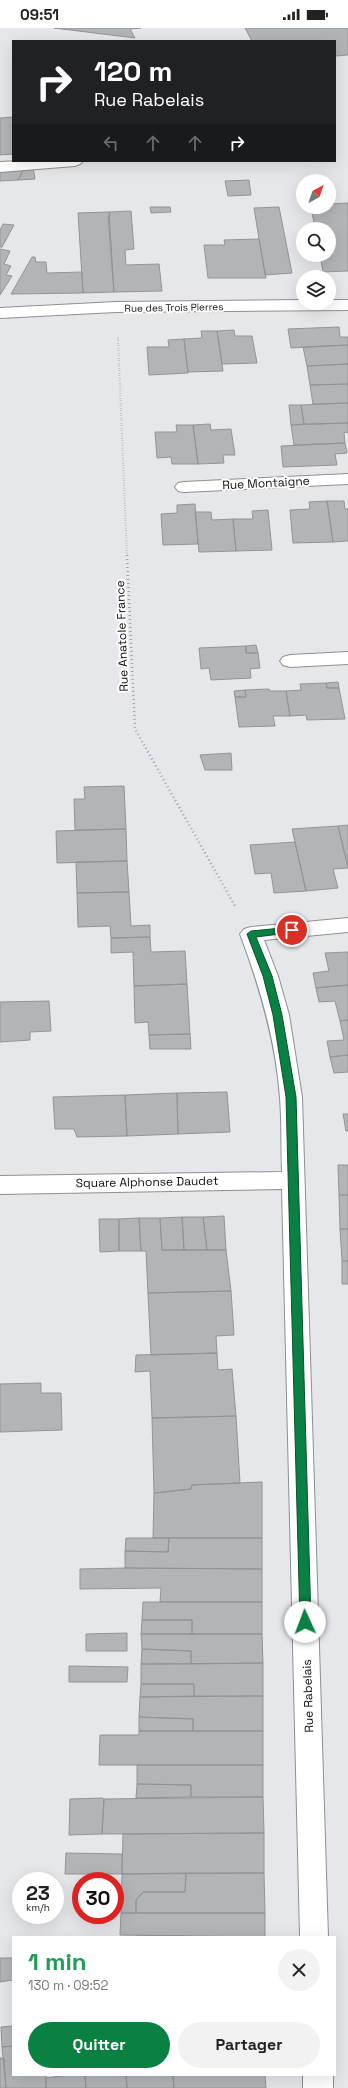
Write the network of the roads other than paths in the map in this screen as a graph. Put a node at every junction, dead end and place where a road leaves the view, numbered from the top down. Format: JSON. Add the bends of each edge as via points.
{"nodes":[{"id":1,"x":60,"y":162,"type":"edge"},
{"id":2,"x":0,"y":166,"type":"edge"},
{"id":3,"x":348,"y":304,"type":"edge"},
{"id":4,"x":0,"y":313,"type":"edge"},
{"id":5,"x":348,"y":479,"type":"edge"},
{"id":6,"x":184,"y":487,"type":"dead end"},
{"id":7,"x":348,"y":658,"type":"edge"},
{"id":8,"x":290,"y":661,"type":"dead end"},
{"id":9,"x":348,"y":925,"type":"edge"},
{"id":10,"x":293,"y":1180,"type":"junction"},
{"id":11,"x":0,"y":1185,"type":"edge"},
{"id":12,"x":314,"y":1936,"type":"edge"},
{"id":13,"x":318,"y":2076,"type":"edge"},
{"id":14,"x":318,"y":2088,"type":"edge"}],
"edges":[{"from":1,"to":2,"type":"street"},
{"from":3,"to":4,"type":"street","name":"Rue des Trois Pierres","via":[[116,307]]},
{"from":5,"to":6,"type":"street","name":"Rue Montaigne"},
{"from":7,"to":8,"type":"street"},
{"from":9,"to":10,"type":"street","name":"Rue Rabelais","via":[[251,934],[268,976],[278,1015],[291,1097]]},
{"from":10,"to":11,"type":"street","name":"Square Alphonse Daudet"},
{"from":10,"to":12,"type":"street","name":"Rue Rabelais"},
{"from":13,"to":14,"type":"street"}]}
